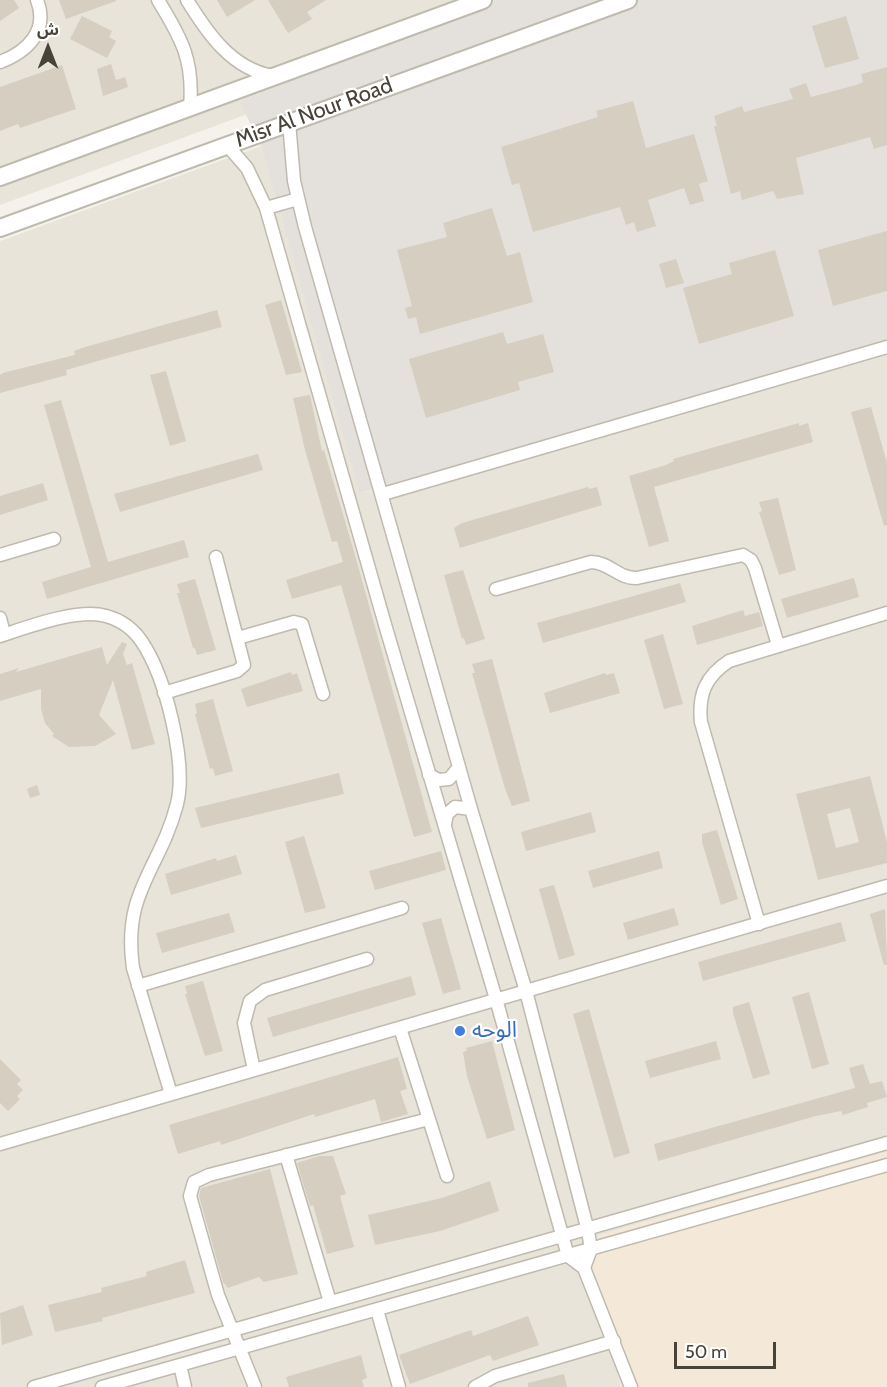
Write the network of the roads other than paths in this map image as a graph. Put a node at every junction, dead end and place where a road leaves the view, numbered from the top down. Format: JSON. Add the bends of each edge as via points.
{"nodes":[{"id":1,"x":37,"y":0,"type":"edge"},
{"id":2,"x":159,"y":0,"type":"edge"},
{"id":3,"x":187,"y":0,"type":"edge"},
{"id":4,"x":483,"y":0,"type":"edge"},
{"id":5,"x":625,"y":1,"type":"edge"},
{"id":6,"x":0,"y":62,"type":"edge"},
{"id":7,"x":274,"y":76,"type":"junction"},
{"id":8,"x":190,"y":107,"type":"junction"},
{"id":9,"x":289,"y":122,"type":"junction"},
{"id":10,"x":227,"y":145,"type":"junction"},
{"id":11,"x":0,"y":177,"type":"edge"},
{"id":12,"x":298,"y":199,"type":"junction"},
{"id":13,"x":266,"y":208,"type":"junction"},
{"id":14,"x":0,"y":228,"type":"edge"},
{"id":15,"x":887,"y":347,"type":"edge"},
{"id":16,"x":383,"y":495,"type":"junction"},
{"id":17,"x":54,"y":539,"type":"dead end"},
{"id":18,"x":0,"y":555,"type":"edge"},
{"id":19,"x":216,"y":557,"type":"dead end"},
{"id":20,"x":496,"y":589,"type":"dead end"},
{"id":21,"x":887,"y":614,"type":"edge"},
{"id":22,"x":0,"y":618,"type":"edge"},
{"id":23,"x":2,"y":635,"type":"edge"},
{"id":24,"x":238,"y":638,"type":"junction"},
{"id":25,"x":778,"y":645,"type":"junction"},
{"id":26,"x":164,"y":693,"type":"junction"},
{"id":27,"x":323,"y":694,"type":"dead end"},
{"id":28,"x":459,"y":767,"type":"junction"},
{"id":29,"x":429,"y":775,"type":"junction"},
{"id":30,"x":471,"y":810,"type":"junction"},
{"id":31,"x":445,"y":824,"type":"junction"},
{"id":32,"x":887,"y":886,"type":"edge"},
{"id":33,"x":402,"y":908,"type":"dead end"},
{"id":34,"x":759,"y":924,"type":"junction"},
{"id":35,"x":367,"y":959,"type":"dead end"},
{"id":36,"x":138,"y":986,"type":"junction"},
{"id":37,"x":526,"y":991,"type":"junction"},
{"id":38,"x":496,"y":999,"type":"junction"},
{"id":39,"x":400,"y":1028,"type":"junction"},
{"id":40,"x":254,"y":1070,"type":"junction"},
{"id":41,"x":171,"y":1094,"type":"junction"},
{"id":42,"x":429,"y":1119,"type":"junction"},
{"id":43,"x":887,"y":1143,"type":"edge"},
{"id":44,"x":0,"y":1144,"type":"edge"},
{"id":45,"x":286,"y":1155,"type":"junction"},
{"id":46,"x":887,"y":1165,"type":"edge"},
{"id":47,"x":447,"y":1176,"type":"dead end"},
{"id":48,"x":588,"y":1231,"type":"junction"},
{"id":49,"x":563,"y":1237,"type":"junction"},
{"id":50,"x":591,"y":1249,"type":"junction"},
{"id":51,"x":568,"y":1256,"type":"junction"},
{"id":52,"x":584,"y":1268,"type":"junction"},
{"id":53,"x":330,"y":1302,"type":"junction"},
{"id":54,"x":377,"y":1310,"type":"junction"},
{"id":55,"x":232,"y":1330,"type":"junction"},
{"id":56,"x":614,"y":1341,"type":"junction"},
{"id":57,"x":241,"y":1350,"type":"junction"},
{"id":58,"x":180,"y":1365,"type":"junction"},
{"id":59,"x":34,"y":1387,"type":"edge"},
{"id":60,"x":102,"y":1387,"type":"edge"},
{"id":61,"x":185,"y":1387,"type":"edge"},
{"id":62,"x":255,"y":1387,"type":"edge"},
{"id":63,"x":399,"y":1387,"type":"edge"},
{"id":64,"x":475,"y":1387,"type":"edge"},
{"id":65,"x":631,"y":1387,"type":"edge"}],
"edges":[{"from":1,"to":6,"type":"street","via":[[40,18],[34,40],[18,56]]},
{"from":2,"to":8,"type":"street","via":[[187,52],[192,83]]},
{"from":3,"to":7,"type":"street","via":[[229,55],[250,69]]},
{"from":4,"to":7,"type":"street"},
{"from":5,"to":9,"type":"street","name":"Misr Al Nour Road"},
{"from":7,"to":8,"type":"street"},
{"from":8,"to":11,"type":"street"},
{"from":9,"to":10,"type":"street","name":"Misr Al Nour Road"},
{"from":9,"to":12,"type":"street"},
{"from":10,"to":13,"type":"street","via":[[247,168]]},
{"from":10,"to":14,"type":"street","name":"Misr Al Nour Road"},
{"from":12,"to":13,"type":"street"},
{"from":12,"to":16,"type":"street"},
{"from":13,"to":29,"type":"street"},
{"from":15,"to":16,"type":"street"},
{"from":16,"to":28,"type":"street"},
{"from":17,"to":18,"type":"street"},
{"from":19,"to":24,"type":"street"},
{"from":20,"to":25,"type":"street","via":[[591,562],[606,564],[631,578],[743,555],[755,568]]},
{"from":21,"to":25,"type":"street"},
{"from":22,"to":23,"type":"street"},
{"from":23,"to":26,"type":"street","via":[[75,616],[106,616],[121,622],[143,643]]},
{"from":24,"to":26,"type":"street","via":[[244,662],[240,669]]},
{"from":24,"to":27,"type":"street","via":[[294,622],[302,624]]},
{"from":25,"to":34,"type":"street","via":[[729,661],[717,669],[701,693],[699,707]]},
{"from":26,"to":36,"type":"street","via":[[180,786],[170,827],[133,910],[130,949]]},
{"from":28,"to":29,"type":"street","via":[[449,779],[438,780]]},
{"from":28,"to":30,"type":"street"},
{"from":29,"to":31,"type":"street"},
{"from":30,"to":31,"type":"street","via":[[455,807],[447,814]]},
{"from":30,"to":37,"type":"street"},
{"from":31,"to":38,"type":"street"},
{"from":32,"to":34,"type":"street"},
{"from":33,"to":36,"type":"street"},
{"from":34,"to":37,"type":"street"},
{"from":35,"to":40,"type":"street","via":[[257,994],[245,1011],[244,1023]]},
{"from":36,"to":41,"type":"street"},
{"from":37,"to":38,"type":"street"},
{"from":37,"to":48,"type":"street"},
{"from":38,"to":39,"type":"street"},
{"from":38,"to":49,"type":"street"},
{"from":39,"to":40,"type":"street"},
{"from":39,"to":42,"type":"street"},
{"from":40,"to":41,"type":"street"},
{"from":41,"to":44,"type":"street"},
{"from":42,"to":45,"type":"street"},
{"from":42,"to":47,"type":"street"},
{"from":43,"to":48,"type":"street"},
{"from":45,"to":53,"type":"street"},
{"from":45,"to":55,"type":"street","via":[[209,1175],[192,1186],[190,1196]]},
{"from":46,"to":50,"type":"street"},
{"from":48,"to":49,"type":"street"},
{"from":48,"to":50,"type":"street"},
{"from":49,"to":51,"type":"street"},
{"from":49,"to":53,"type":"street"},
{"from":50,"to":51,"type":"street"},
{"from":50,"to":52,"type":"street"},
{"from":51,"to":52,"type":"street"},
{"from":51,"to":54,"type":"street"},
{"from":52,"to":56,"type":"street"},
{"from":53,"to":55,"type":"street"},
{"from":54,"to":57,"type":"street"},
{"from":54,"to":63,"type":"street"},
{"from":55,"to":57,"type":"street"},
{"from":55,"to":59,"type":"street"},
{"from":56,"to":64,"type":"street","via":[[495,1376]]},
{"from":56,"to":65,"type":"street"},
{"from":57,"to":58,"type":"street"},
{"from":57,"to":62,"type":"street"},
{"from":58,"to":60,"type":"street"},
{"from":58,"to":61,"type":"street"}]}
